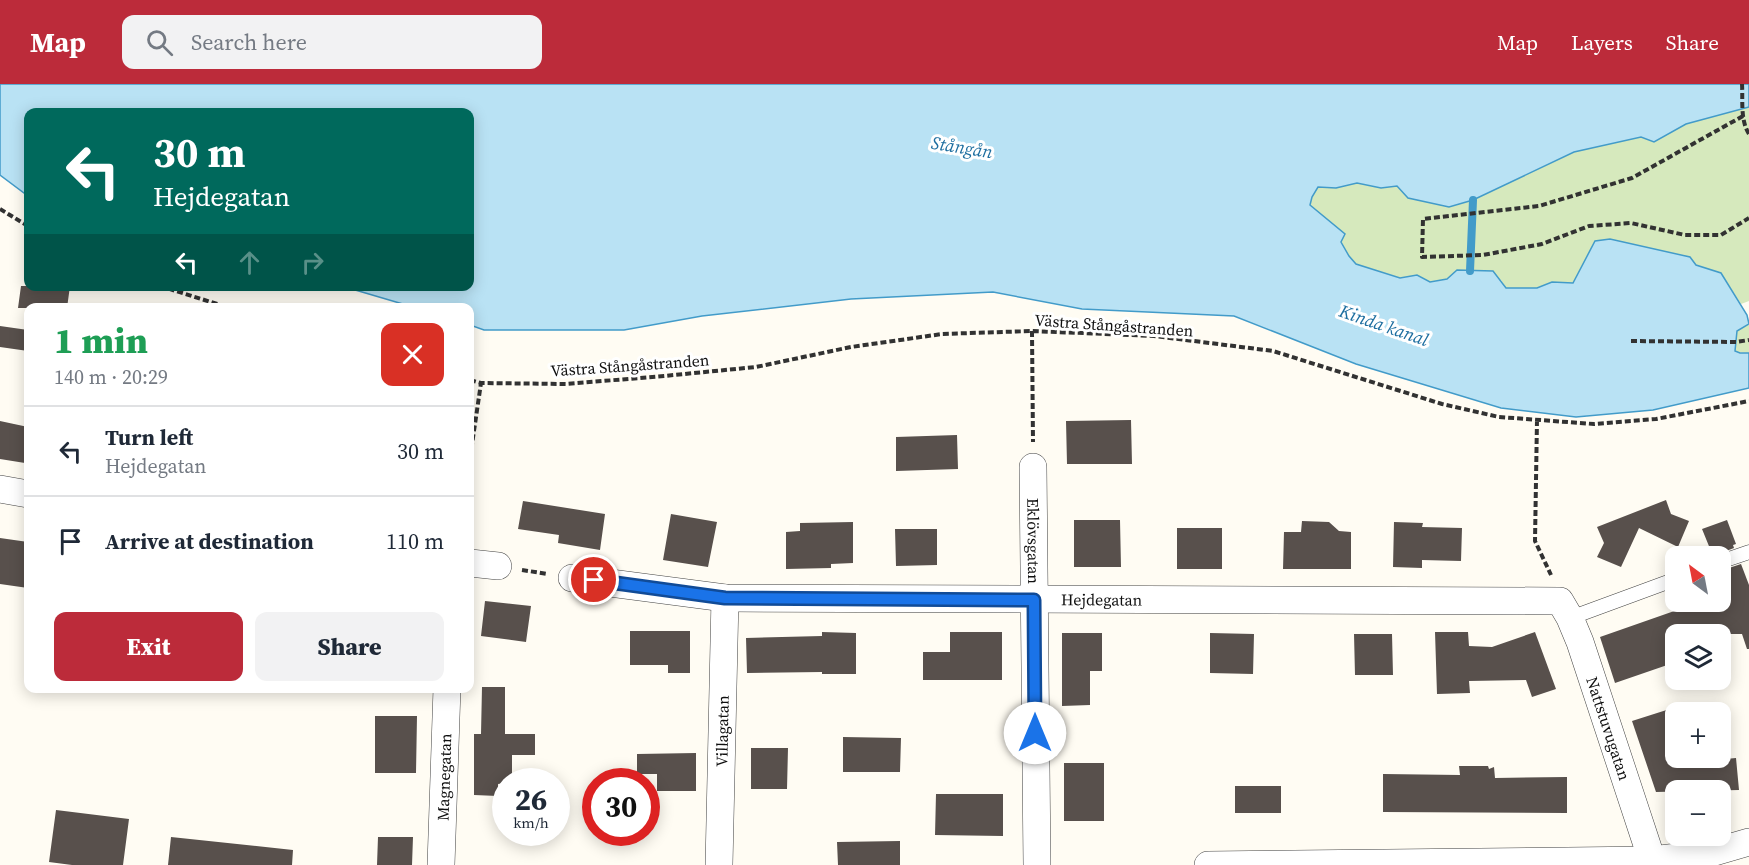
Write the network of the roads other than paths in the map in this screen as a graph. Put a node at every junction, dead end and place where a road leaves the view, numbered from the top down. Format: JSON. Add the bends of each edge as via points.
{"nodes":[{"id":1,"x":1033,"y":467,"type":"dead end"},
{"id":2,"x":0,"y":489,"type":"edge"},
{"id":3,"x":24,"y":493,"type":"edge"},
{"id":4,"x":1749,"y":552,"type":"edge"},
{"id":5,"x":1731,"y":558,"type":"edge"},
{"id":6,"x":474,"y":563,"type":"edge"},
{"id":7,"x":498,"y":566,"type":"road end"},
{"id":8,"x":572,"y":578,"type":"road end"},
{"id":9,"x":1665,"y":582,"type":"edge"},
{"id":10,"x":725,"y":598,"type":"junction"},
{"id":11,"x":1034,"y":600,"type":"junction"},
{"id":12,"x":1565,"y":610,"type":"junction"},
{"id":13,"x":447,"y":693,"type":"edge"},
{"id":14,"x":1749,"y":842,"type":"edge"},
{"id":15,"x":1667,"y":861,"type":"edge"},
{"id":16,"x":441,"y":865,"type":"edge"},
{"id":17,"x":719,"y":865,"type":"edge"},
{"id":18,"x":1037,"y":865,"type":"edge"},
{"id":19,"x":1209,"y":865,"type":"edge"}],
"edges":[{"from":1,"to":11,"type":"street","name":"Eklövsgatan"},
{"from":2,"to":3,"type":"street"},
{"from":4,"to":5,"type":"lane"},
{"from":6,"to":7,"type":"street"},
{"from":8,"to":10,"type":"street","name":"Hejdegatan"},
{"from":9,"to":12,"type":"lane"},
{"from":10,"to":11,"type":"street","name":"Hejdegatan"},
{"from":10,"to":17,"type":"street","name":"Villagatan"},
{"from":11,"to":12,"type":"street","name":"Hejdegatan"},
{"from":11,"to":18,"type":"street","name":"Eklövsgatan"},
{"from":12,"to":15,"type":"street","name":"Nattstuvugatan"},
{"from":13,"to":16,"type":"street","name":"Magnegatan"},
{"from":14,"to":15,"type":"street"},
{"from":15,"to":19,"type":"street"}]}
